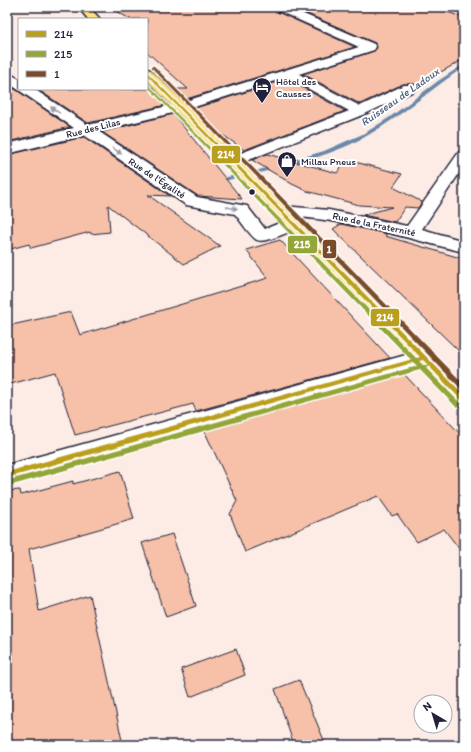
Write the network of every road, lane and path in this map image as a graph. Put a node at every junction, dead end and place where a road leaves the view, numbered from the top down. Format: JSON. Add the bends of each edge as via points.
{"nodes":[{"id":1,"x":83,"y":7,"type":"edge"},
{"id":2,"x":278,"y":7,"type":"edge"},
{"id":3,"x":93,"y":18,"type":"edge"},
{"id":4,"x":288,"y":73,"type":"junction"},
{"id":5,"x":148,"y":74,"type":"edge"},
{"id":6,"x":7,"y":76,"type":"edge"},
{"id":7,"x":18,"y":84,"type":"edge"},
{"id":8,"x":409,"y":88,"type":"dead end"},
{"id":9,"x":26,"y":90,"type":"edge"},
{"id":10,"x":180,"y":107,"type":"junction"},
{"id":11,"x":360,"y":111,"type":"junction"},
{"id":12,"x":85,"y":130,"type":"junction"},
{"id":13,"x":7,"y":149,"type":"edge"},
{"id":14,"x":464,"y":155,"type":"edge"},
{"id":15,"x":233,"y":161,"type":"junction"},
{"id":16,"x":289,"y":217,"type":"junction"},
{"id":17,"x":411,"y":232,"type":"junction"},
{"id":18,"x":464,"y":246,"type":"edge"},
{"id":19,"x":424,"y":358,"type":"junction"},
{"id":20,"x":464,"y":399,"type":"edge"},
{"id":21,"x":7,"y":475,"type":"edge"}],
"edges":[{"from":1,"to":3,"type":"main road"},
{"from":2,"to":4,"type":"street","name":"Rue des Lilas","via":[[370,47]]},
{"from":4,"to":10,"type":"street","name":"Rue des Lilas"},
{"from":4,"to":11,"type":"street"},
{"from":5,"to":10,"type":"main road"},
{"from":6,"to":7,"type":"street"},
{"from":8,"to":11,"type":"street"},
{"from":12,"to":9,"type":"street","name":"Rue de l'Égalité","one_way":true},
{"from":10,"to":12,"type":"street","name":"Rue des Lilas"},
{"from":10,"to":15,"type":"main road"},
{"from":11,"to":15,"type":"street"},
{"from":12,"to":13,"type":"street","name":"Rue des Lilas"},
{"from":12,"to":16,"type":"street","name":"Rue de l'Égalité","one_way":true,"via":[[192,200],[242,210],[262,236]]},
{"from":14,"to":17,"type":"street"},
{"from":15,"to":16,"type":"main road"},
{"from":16,"to":17,"type":"street","name":"Rue de la Fraternité","via":[[338,215]]},
{"from":16,"to":19,"type":"main road"},
{"from":17,"to":18,"type":"street","name":"Rue de la Fraternité"},
{"from":19,"to":20,"type":"main road"},
{"from":19,"to":21,"type":"street"}]}
